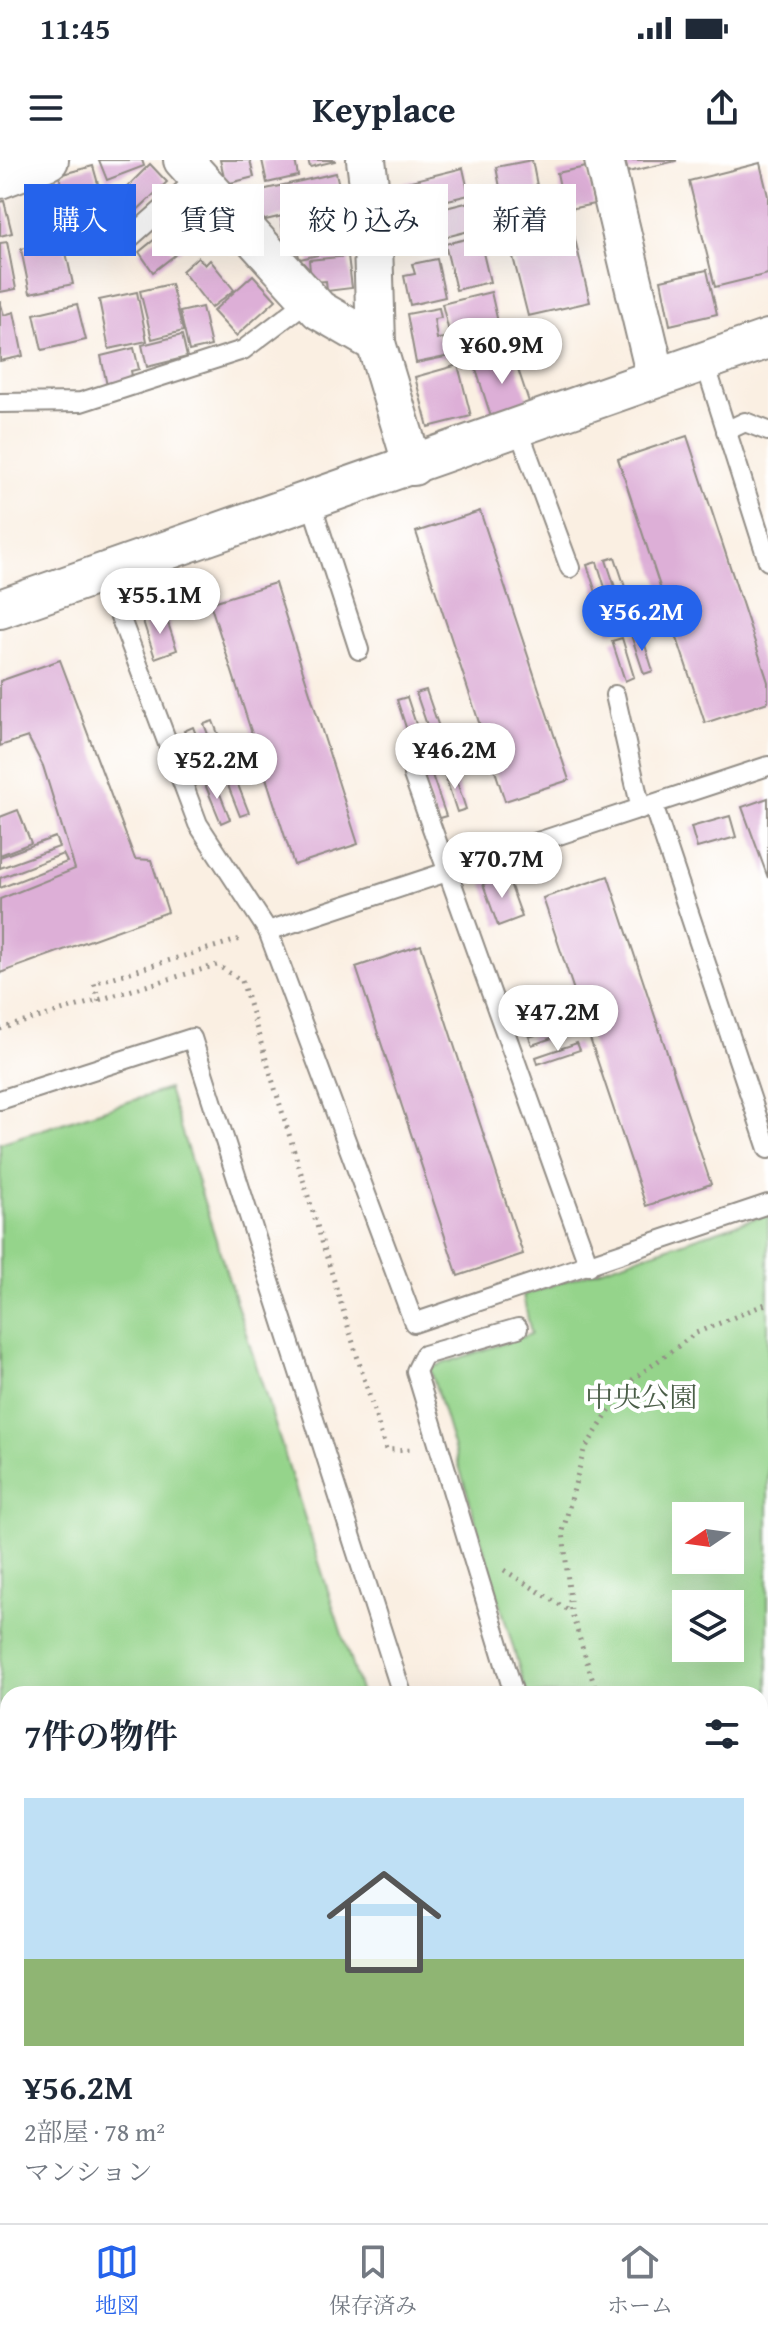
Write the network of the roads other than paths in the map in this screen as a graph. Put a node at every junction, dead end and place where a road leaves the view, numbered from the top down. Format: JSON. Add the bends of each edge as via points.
{"nodes":[{"id":1,"x":49,"y":160,"type":"edge"},
{"id":2,"x":366,"y":160,"type":"edge"},
{"id":3,"x":604,"y":160,"type":"edge"},
{"id":4,"x":191,"y":169,"type":"edge"},
{"id":5,"x":0,"y":179,"type":"edge"},
{"id":6,"x":136,"y":231,"type":"edge"},
{"id":7,"x":310,"y":299,"type":"junction"},
{"id":8,"x":768,"y":339,"type":"edge"},
{"id":9,"x":376,"y":343,"type":"junction"},
{"id":10,"x":704,"y":360,"type":"junction"},
{"id":11,"x":656,"y":377,"type":"junction"},
{"id":12,"x":0,"y":403,"type":"edge"},
{"id":13,"x":518,"y":428,"type":"junction"},
{"id":14,"x":726,"y":431,"type":"junction"},
{"id":15,"x":768,"y":431,"type":"edge"},
{"id":16,"x":413,"y":466,"type":"junction"},
{"id":17,"x":311,"y":502,"type":"junction"},
{"id":18,"x":768,"y":561,"type":"edge"},
{"id":19,"x":570,"y":568,"type":"dead end"},
{"id":20,"x":104,"y":574,"type":"junction"},
{"id":21,"x":0,"y":609,"type":"edge"},
{"id":22,"x":359,"y":650,"type":"dead end"},
{"id":23,"x":615,"y":695,"type":"dead end"},
{"id":24,"x":768,"y":766,"type":"edge"},
{"id":25,"x":413,"y":775,"type":"dead end"},
{"id":26,"x":647,"y":807,"type":"junction"},
{"id":27,"x":447,"y":873,"type":"junction"},
{"id":28,"x":268,"y":931,"type":"junction"},
{"id":29,"x":0,"y":1100,"type":"edge"},
{"id":30,"x":768,"y":1149,"type":"edge"},
{"id":31,"x":768,"y":1204,"type":"edge"},
{"id":32,"x":589,"y":1266,"type":"junction"},
{"id":33,"x":518,"y":1328,"type":"dead end"},
{"id":34,"x":399,"y":1686,"type":"edge"},
{"id":35,"x":512,"y":1686,"type":"edge"}],
"edges":[{"from":1,"to":5,"type":"street"},
{"from":2,"to":9,"type":"street"},
{"from":3,"to":11,"type":"street"},
{"from":4,"to":6,"type":"lane"},
{"from":4,"to":7,"type":"street"},
{"from":7,"to":9,"type":"street","via":[[329,317]]},
{"from":7,"to":12,"type":"lane","via":[[243,350],[81,402]]},
{"from":8,"to":10,"type":"street"},
{"from":9,"to":16,"type":"street"},
{"from":10,"to":11,"type":"street"},
{"from":10,"to":14,"type":"lane"},
{"from":11,"to":13,"type":"street"},
{"from":13,"to":16,"type":"street"},
{"from":13,"to":19,"type":"lane"},
{"from":14,"to":15,"type":"lane","via":[[745,422]]},
{"from":14,"to":18,"type":"lane"},
{"from":16,"to":17,"type":"street"},
{"from":17,"to":20,"type":"street"},
{"from":17,"to":22,"type":"lane"},
{"from":20,"to":21,"type":"street"},
{"from":20,"to":28,"type":"lane","via":[[198,824]]},
{"from":23,"to":26,"type":"lane"},
{"from":24,"to":26,"type":"lane"},
{"from":25,"to":27,"type":"lane"},
{"from":26,"to":27,"type":"lane"},
{"from":26,"to":30,"type":"lane"},
{"from":27,"to":28,"type":"lane"},
{"from":27,"to":32,"type":"lane"},
{"from":28,"to":32,"type":"lane","via":[[414,1323]]},
{"from":29,"to":34,"type":"lane","via":[[192,1038]]},
{"from":31,"to":32,"type":"lane"},
{"from":33,"to":35,"type":"lane","via":[[424,1355],[416,1371]]}]}
